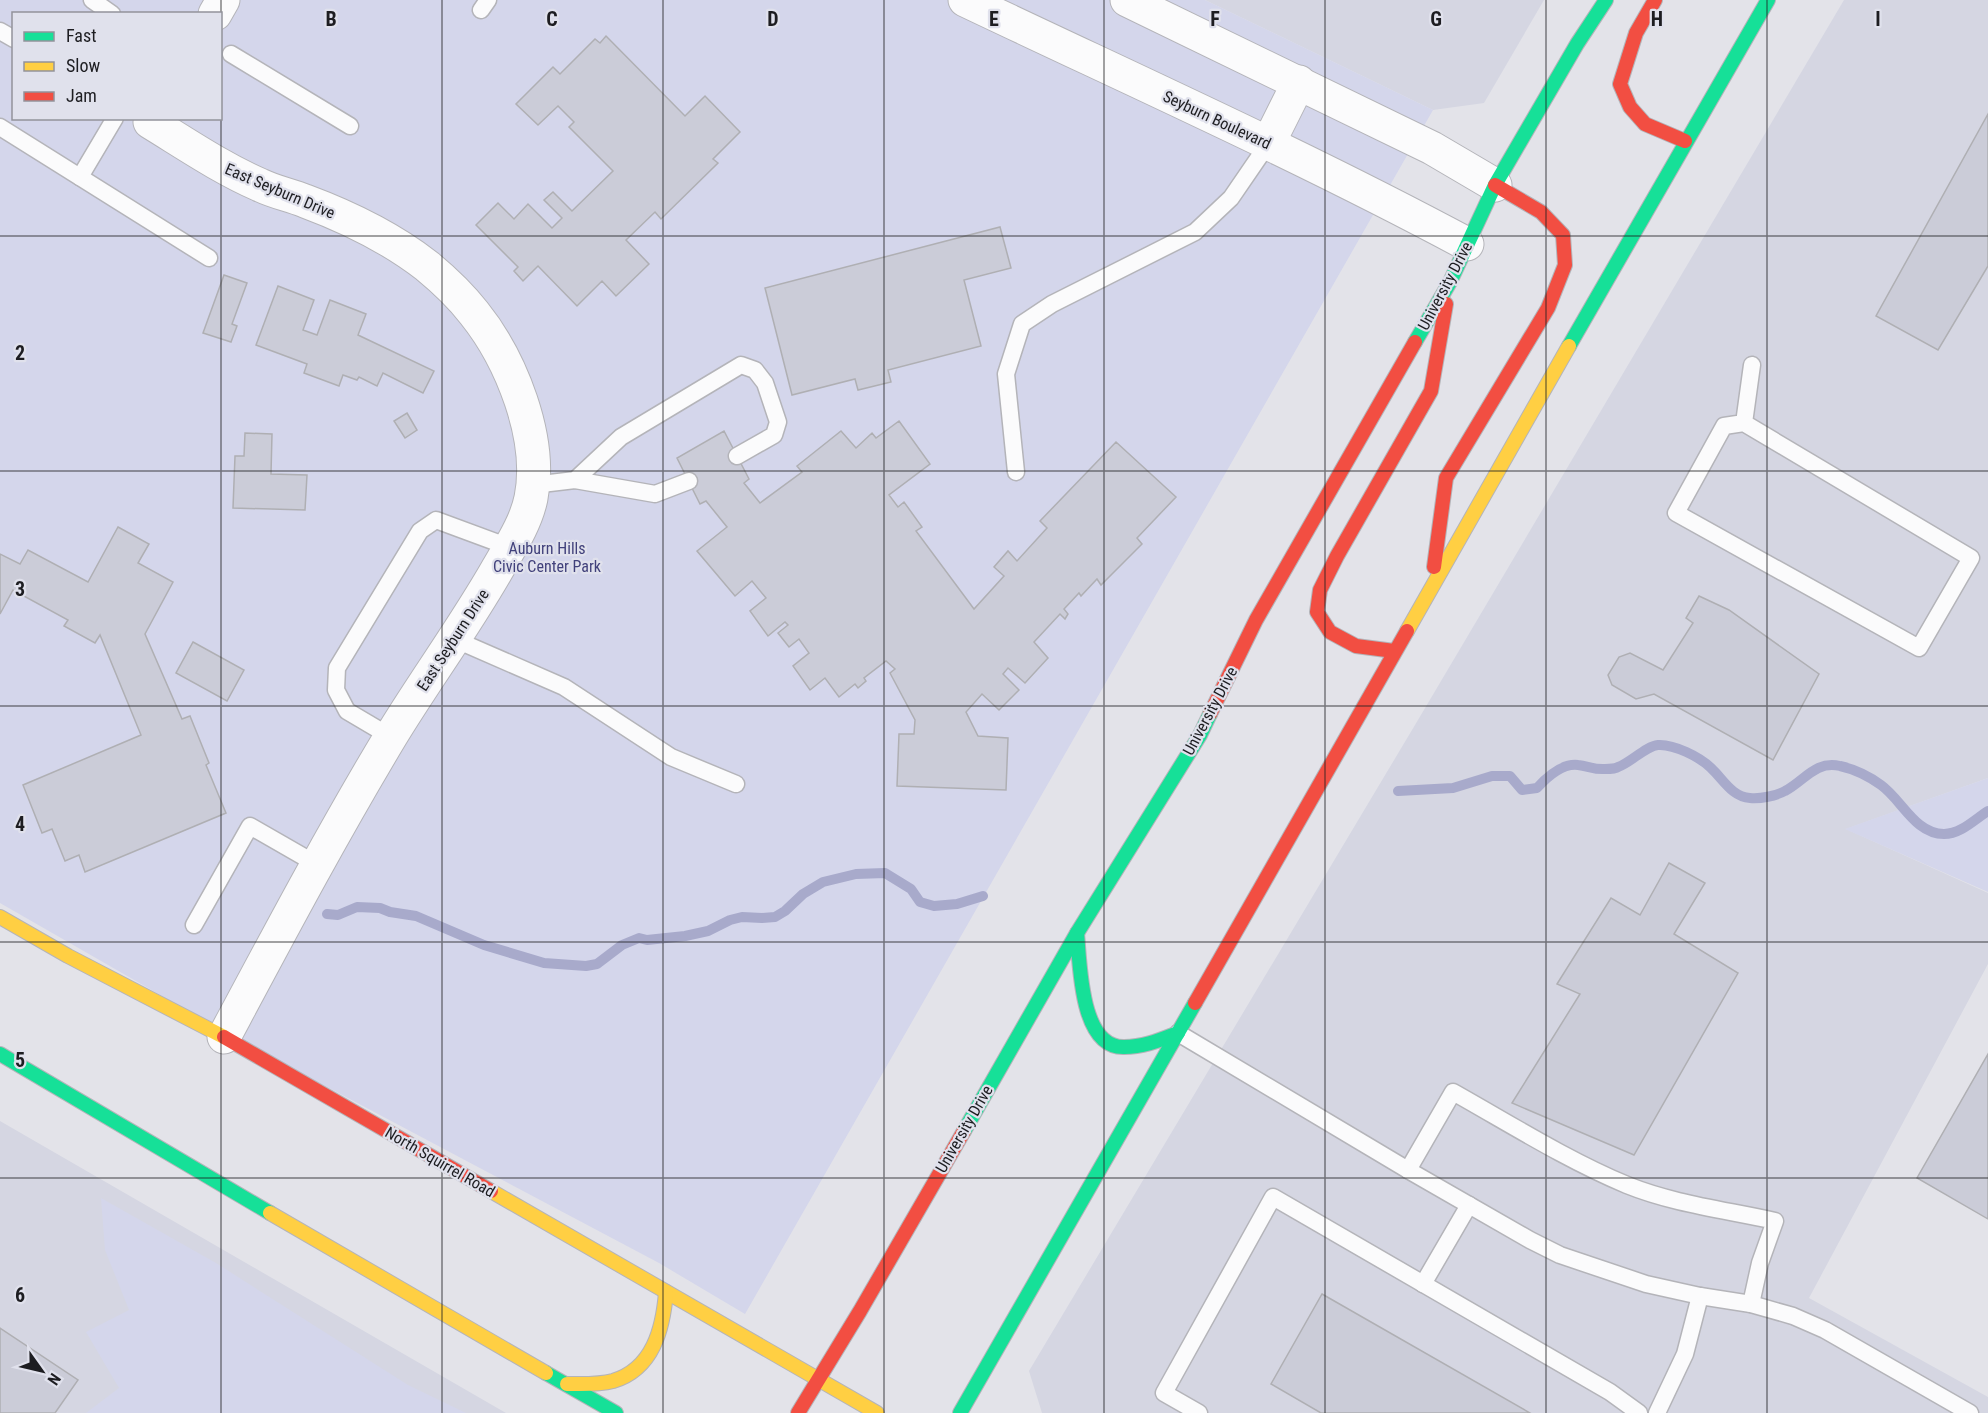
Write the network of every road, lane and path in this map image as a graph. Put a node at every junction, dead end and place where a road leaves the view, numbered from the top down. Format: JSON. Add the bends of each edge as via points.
{"nodes":[{"id":1,"x":92,"y":0,"type":"edge"},
{"id":2,"x":965,"y":0,"type":"edge"},
{"id":3,"x":1127,"y":0,"type":"edge"},
{"id":4,"x":1606,"y":0,"type":"edge"},
{"id":5,"x":1655,"y":0,"type":"edge"},
{"id":6,"x":1768,"y":0,"type":"edge"},
{"id":7,"x":109,"y":12,"type":"edge"},
{"id":8,"x":231,"y":54,"type":"dead end"},
{"id":9,"x":1299,"y":82,"type":"junction"},
{"id":10,"x":114,"y":120,"type":"edge"},
{"id":11,"x":148,"y":120,"type":"edge"},
{"id":12,"x":350,"y":126,"type":"dead end"},
{"id":13,"x":0,"y":127,"type":"edge"},
{"id":14,"x":1685,"y":141,"type":"junction"},
{"id":15,"x":1269,"y":144,"type":"junction"},
{"id":16,"x":80,"y":177,"type":"junction"},
{"id":17,"x":1495,"y":185,"type":"junction"},
{"id":18,"x":1467,"y":244,"type":"junction"},
{"id":19,"x":209,"y":258,"type":"dead end"},
{"id":20,"x":1450,"y":282,"type":"junction"},
{"id":21,"x":1752,"y":365,"type":"dead end"},
{"id":22,"x":1744,"y":423,"type":"junction"},
{"id":23,"x":737,"y":456,"type":"dead end"},
{"id":24,"x":1016,"y":472,"type":"dead end"},
{"id":25,"x":575,"y":480,"type":"junction"},
{"id":26,"x":689,"y":481,"type":"dead end"},
{"id":27,"x":533,"y":485,"type":"junction"},
{"id":28,"x":510,"y":547,"type":"junction"},
{"id":29,"x":1432,"y":584,"type":"junction"},
{"id":30,"x":454,"y":639,"type":"junction"},
{"id":31,"x":1394,"y":651,"type":"junction"},
{"id":32,"x":391,"y":737,"type":"junction"},
{"id":33,"x":736,"y":784,"type":"dead end"},
{"id":34,"x":318,"y":865,"type":"junction"},
{"id":35,"x":0,"y":917,"type":"edge"},
{"id":36,"x":194,"y":925,"type":"dead end"},
{"id":37,"x":1077,"y":933,"type":"junction"},
{"id":38,"x":13,"y":942,"type":"dead end"},
{"id":39,"x":50,"y":945,"type":"junction"},
{"id":40,"x":1178,"y":1034,"type":"junction"},
{"id":41,"x":224,"y":1037,"type":"junction"},
{"id":42,"x":0,"y":1054,"type":"edge"},
{"id":43,"x":1408,"y":1170,"type":"junction"},
{"id":44,"x":1469,"y":1205,"type":"junction"},
{"id":45,"x":1423,"y":1284,"type":"junction"},
{"id":46,"x":666,"y":1292,"type":"junction"},
{"id":47,"x":1701,"y":1296,"type":"junction"},
{"id":48,"x":1751,"y":1304,"type":"junction"},
{"id":49,"x":819,"y":1380,"type":"junction"},
{"id":50,"x":567,"y":1384,"type":"junction"},
{"id":51,"x":616,"y":1413,"type":"edge"},
{"id":52,"x":798,"y":1413,"type":"edge"},
{"id":53,"x":877,"y":1413,"type":"edge"},
{"id":54,"x":960,"y":1413,"type":"edge"},
{"id":55,"x":1199,"y":1413,"type":"edge"},
{"id":56,"x":1639,"y":1413,"type":"edge"},
{"id":57,"x":1657,"y":1413,"type":"edge"},
{"id":58,"x":1970,"y":1413,"type":"edge"}],
"edges":[{"from":1,"to":7,"type":"lane"},
{"from":2,"to":15,"type":"street","name":"Seyburn Boulevard"},
{"from":3,"to":9,"type":"street"},
{"from":4,"to":17,"type":"main road","name":"University Drive"},
{"from":5,"to":14,"type":"main road","via":[[1636,33],[1620,84],[1630,107],[1645,124]]},
{"from":6,"to":14,"type":"main road"},
{"from":8,"to":12,"type":"lane"},
{"from":9,"to":15,"type":"street"},
{"from":9,"to":17,"type":"street","via":[[1432,148]]},
{"from":10,"to":16,"type":"lane"},
{"from":11,"to":27,"type":"street","name":"East Seyburn Drive","via":[[249,180],[381,235],[451,287],[489,334],[515,384],[531,439]]},
{"from":13,"to":16,"type":"lane"},
{"from":14,"to":29,"type":"main road"},
{"from":15,"to":18,"type":"street","name":"Seyburn Boulevard"},
{"from":15,"to":24,"type":"lane","via":[[1231,198],[1196,232],[1052,303],[1022,324],[1006,374]]},
{"from":16,"to":19,"type":"lane"},
{"from":17,"to":18,"type":"main road","name":"University Drive"},
{"from":17,"to":29,"type":"main road","via":[[1541,212],[1563,235],[1565,265],[1548,308],[1446,478]]},
{"from":18,"to":20,"type":"main road","name":"University Drive"},
{"from":20,"to":31,"type":"main road","via":[[1431,391],[1320,590],[1317,612],[1330,632],[1356,646]]},
{"from":20,"to":37,"type":"main road","name":"University Drive","via":[[1256,620],[1200,735]]},
{"from":21,"to":22,"type":"lane"},
{"from":22,"to":22,"type":"lane","via":[[1971,558],[1919,648],[1676,513],[1724,426]]},
{"from":23,"to":25,"type":"lane","via":[[774,435],[778,422],[765,383],[755,370],[741,365],[621,437]]},
{"from":25,"to":26,"type":"lane","via":[[655,494]]},
{"from":25,"to":27,"type":"lane"},
{"from":27,"to":28,"type":"street","name":"East Seyburn Drive","via":[[531,501]]},
{"from":28,"to":30,"type":"street","name":"East Seyburn Drive"},
{"from":28,"to":32,"type":"lane","via":[[436,520],[420,531],[337,668],[336,690],[347,711]]},
{"from":29,"to":31,"type":"main road"},
{"from":30,"to":32,"type":"street","name":"East Seyburn Drive"},
{"from":30,"to":33,"type":"lane","via":[[564,687],[671,757]]},
{"from":31,"to":40,"type":"main road"},
{"from":32,"to":34,"type":"street","name":"East Seyburn Drive"},
{"from":34,"to":36,"type":"lane","via":[[250,826]]},
{"from":34,"to":41,"type":"street","name":"East Seyburn Drive"},
{"from":35,"to":39,"type":"main road","name":"North Squirrel Road"},
{"from":37,"to":40,"type":"main road","via":[[1088,1016],[1097,1035],[1112,1046],[1129,1049]]},
{"from":37,"to":49,"type":"main road","name":"University Drive"},
{"from":38,"to":39,"type":"main road"},
{"from":39,"to":41,"type":"main road","name":"North Squirrel Road"},
{"from":40,"to":43,"type":"lane"},
{"from":40,"to":54,"type":"main road"},
{"from":41,"to":46,"type":"main road","name":"North Squirrel Road"},
{"from":42,"to":50,"type":"main road"},
{"from":43,"to":44,"type":"lane"},
{"from":43,"to":48,"type":"lane","via":[[1453,1092],[1628,1185],[1668,1199],[1774,1221]]},
{"from":44,"to":45,"type":"lane"},
{"from":44,"to":47,"type":"lane","via":[[1560,1255],[1646,1284]]},
{"from":45,"to":55,"type":"lane","via":[[1273,1197],[1164,1393]]},
{"from":45,"to":56,"type":"lane","via":[[1610,1392]]},
{"from":46,"to":49,"type":"main road","name":"North Squirrel Road"},
{"from":46,"to":50,"type":"main road","via":[[660,1335],[649,1356],[635,1370],[616,1381]]},
{"from":47,"to":48,"type":"lane"},
{"from":47,"to":57,"type":"lane","via":[[1685,1354]]},
{"from":48,"to":58,"type":"lane","via":[[1825,1330]]},
{"from":49,"to":52,"type":"main road","name":"University Drive"},
{"from":49,"to":53,"type":"main road","name":"North Squirrel Road"},
{"from":50,"to":51,"type":"main road"}]}
